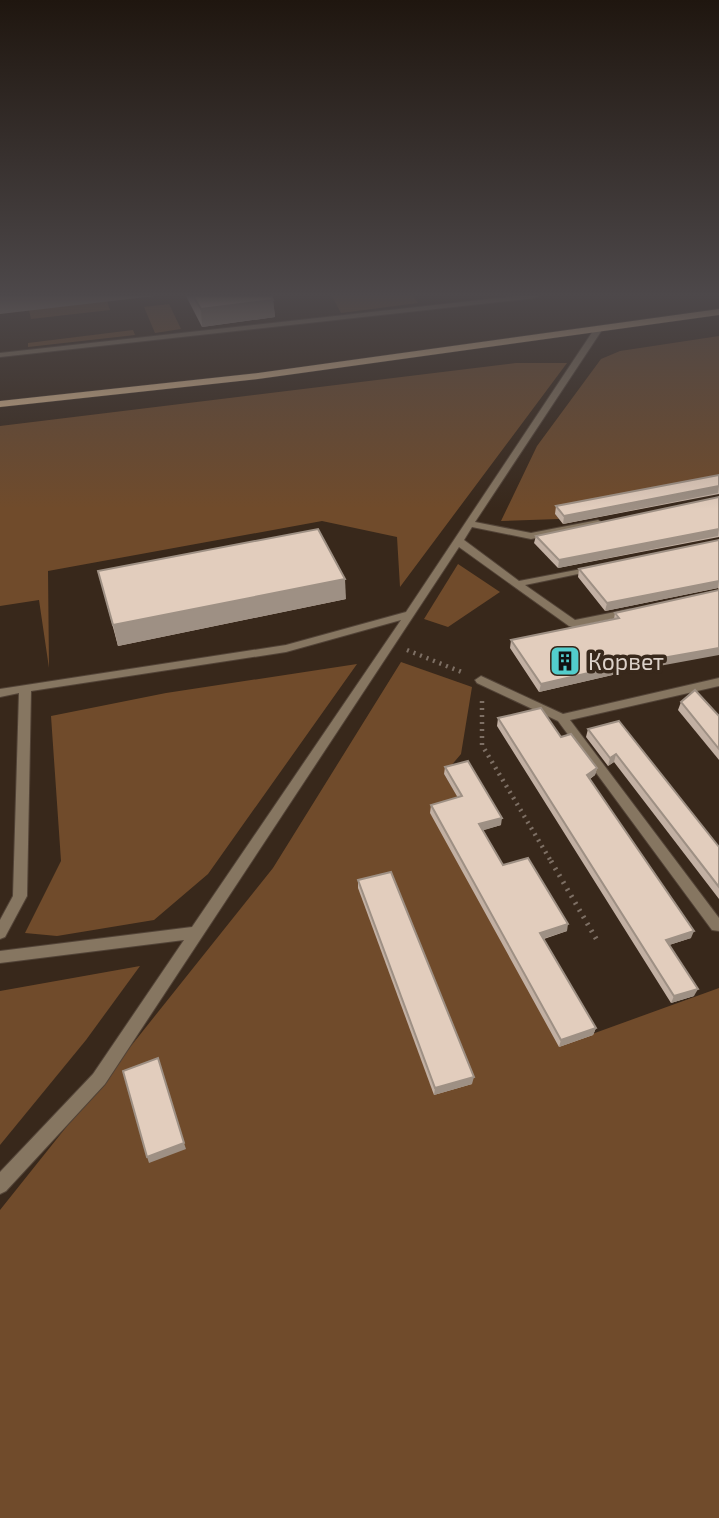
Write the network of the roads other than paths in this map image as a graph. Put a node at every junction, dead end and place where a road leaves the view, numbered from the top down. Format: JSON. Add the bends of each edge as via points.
{"nodes":[{"id":1,"x":326,"y":367,"type":"edge"},
{"id":2,"x":574,"y":367,"type":"edge"},
{"id":3,"x":0,"y":404,"type":"edge"},
{"id":4,"x":612,"y":520,"type":"edge"},
{"id":5,"x":469,"y":524,"type":"junction"},
{"id":6,"x":458,"y":541,"type":"junction"},
{"id":7,"x":611,"y":565,"type":"edge"},
{"id":8,"x":517,"y":584,"type":"junction"},
{"id":9,"x":639,"y":610,"type":"edge"},
{"id":10,"x":410,"y":614,"type":"junction"},
{"id":11,"x":481,"y":680,"type":"road end"},
{"id":12,"x":719,"y":682,"type":"edge"},
{"id":13,"x":25,"y":688,"type":"junction"},
{"id":14,"x":0,"y":693,"type":"edge"},
{"id":15,"x":562,"y":718,"type":"junction"},
{"id":16,"x":717,"y":926,"type":"dead end"},
{"id":17,"x":0,"y":933,"type":"edge"},
{"id":18,"x":195,"y":933,"type":"junction"},
{"id":19,"x":0,"y":957,"type":"edge"},
{"id":20,"x":0,"y":1185,"type":"edge"}],
"edges":[{"from":1,"to":3,"type":"main road"},
{"from":2,"to":5,"type":"lane"},
{"from":4,"to":5,"type":"lane","via":[[531,536]]},
{"from":5,"to":6,"type":"lane"},
{"from":6,"to":8,"type":"lane"},
{"from":6,"to":10,"type":"lane"},
{"from":7,"to":8,"type":"lane"},
{"from":8,"to":9,"type":"lane","via":[[573,624]]},
{"from":10,"to":13,"type":"lane","via":[[286,648]]},
{"from":10,"to":18,"type":"lane"},
{"from":11,"to":15,"type":"lane"},
{"from":12,"to":15,"type":"lane"},
{"from":13,"to":14,"type":"lane"},
{"from":13,"to":17,"type":"lane","via":[[20,896]]},
{"from":15,"to":16,"type":"lane"},
{"from":18,"to":19,"type":"lane"},
{"from":18,"to":20,"type":"lane","via":[[99,1079]]}]}
